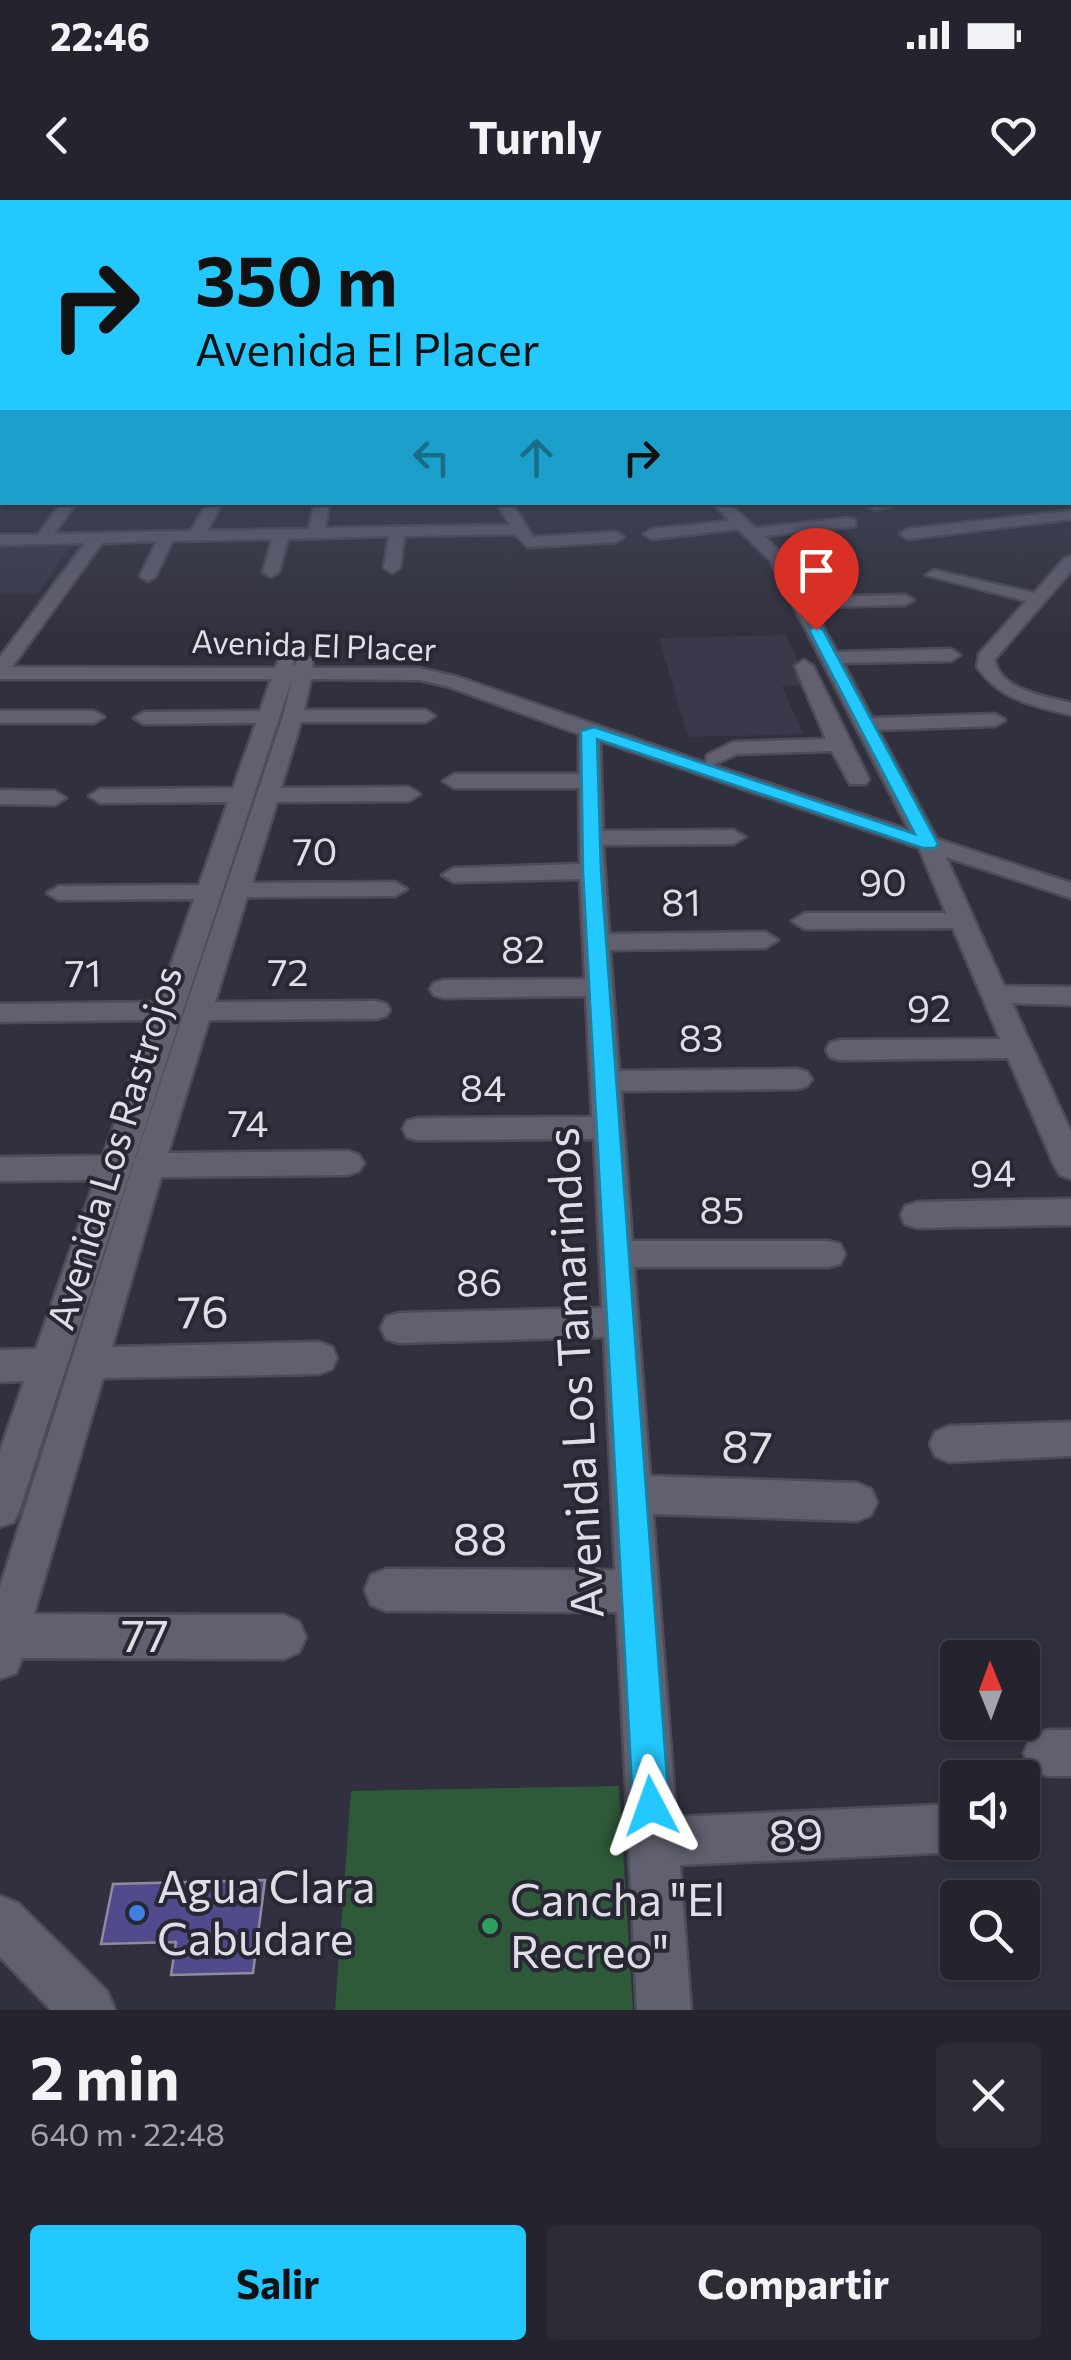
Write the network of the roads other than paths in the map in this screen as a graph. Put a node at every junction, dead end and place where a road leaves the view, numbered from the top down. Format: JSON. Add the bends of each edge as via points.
{"nodes":[{"id":1,"x":214,"y":505,"type":"edge"},
{"id":2,"x":322,"y":505,"type":"edge"},
{"id":3,"x":504,"y":505,"type":"edge"},
{"id":4,"x":722,"y":505,"type":"edge"},
{"id":5,"x":882,"y":505,"type":"edge"},
{"id":6,"x":876,"y":506,"type":"dead end"},
{"id":7,"x":66,"y":507,"type":"dead end"},
{"id":8,"x":1071,"y":515,"type":"edge"},
{"id":9,"x":850,"y":523,"type":"dead end"},
{"id":10,"x":746,"y":528,"type":"junction"},
{"id":11,"x":397,"y":533,"type":"junction"},
{"id":12,"x":282,"y":534,"type":"junction"},
{"id":13,"x":316,"y":534,"type":"junction"},
{"id":14,"x":652,"y":534,"type":"dead end"},
{"id":15,"x":908,"y":534,"type":"dead end"},
{"id":16,"x":524,"y":535,"type":"junction"},
{"id":17,"x":168,"y":536,"type":"junction"},
{"id":18,"x":196,"y":536,"type":"junction"},
{"id":19,"x":616,"y":537,"type":"dead end"},
{"id":20,"x":97,"y":538,"type":"junction"},
{"id":21,"x":43,"y":539,"type":"junction"},
{"id":22,"x":0,"y":540,"type":"edge"},
{"id":23,"x":1071,"y":561,"type":"edge"},
{"id":24,"x":392,"y":568,"type":"dead end"},
{"id":25,"x":272,"y":572,"type":"dead end"},
{"id":26,"x":148,"y":576,"type":"dead end"},
{"id":27,"x":934,"y":576,"type":"dead end"},
{"id":28,"x":1038,"y":599,"type":"junction"},
{"id":29,"x":905,"y":600,"type":"dead end"},
{"id":30,"x":801,"y":602,"type":"junction"},
{"id":31,"x":952,"y":655,"type":"dead end"},
{"id":32,"x":830,"y":658,"type":"junction"},
{"id":33,"x":804,"y":666,"type":"dead end"},
{"id":34,"x":1,"y":667,"type":"edge"},
{"id":35,"x":295,"y":668,"type":"junction"},
{"id":36,"x":1071,"y":708,"type":"edge"},
{"id":37,"x":94,"y":716,"type":"dead end"},
{"id":38,"x":280,"y":716,"type":"junction"},
{"id":39,"x":425,"y":716,"type":"dead end"},
{"id":40,"x":0,"y":717,"type":"edge"},
{"id":41,"x":144,"y":718,"type":"dead end"},
{"id":42,"x":996,"y":720,"type":"dead end"},
{"id":43,"x":865,"y":724,"type":"junction"},
{"id":44,"x":588,"y":731,"type":"junction"},
{"id":45,"x":839,"y":745,"type":"junction"},
{"id":46,"x":714,"y":759,"type":"junction"},
{"id":47,"x":858,"y":779,"type":"dead end"},
{"id":48,"x":454,"y":781,"type":"dead end"},
{"id":49,"x":588,"y":781,"type":"junction"},
{"id":50,"x":409,"y":794,"type":"dead end"},
{"id":51,"x":254,"y":795,"type":"junction"},
{"id":52,"x":100,"y":796,"type":"dead end"},
{"id":53,"x":0,"y":797,"type":"edge"},
{"id":54,"x":56,"y":798,"type":"dead end"},
{"id":55,"x":924,"y":835,"type":"junction"},
{"id":56,"x":733,"y":838,"type":"dead end"},
{"id":57,"x":592,"y":854,"type":"junction"},
{"id":58,"x":454,"y":874,"type":"dead end"},
{"id":59,"x":1071,"y":874,"type":"edge"},
{"id":60,"x":394,"y":889,"type":"dead end"},
{"id":61,"x":1071,"y":891,"type":"edge"},
{"id":62,"x":222,"y":892,"type":"junction"},
{"id":63,"x":59,"y":893,"type":"dead end"},
{"id":64,"x":962,"y":920,"type":"junction"},
{"id":65,"x":805,"y":921,"type":"dead end"},
{"id":66,"x":765,"y":940,"type":"dead end"},
{"id":67,"x":598,"y":942,"type":"junction"},
{"id":68,"x":602,"y":987,"type":"junction"},
{"id":69,"x":444,"y":989,"type":"dead end"},
{"id":70,"x":995,"y":994,"type":"junction"},
{"id":71,"x":1071,"y":996,"type":"edge"},
{"id":72,"x":376,"y":1010,"type":"dead end"},
{"id":73,"x":168,"y":1011,"type":"junction"},
{"id":74,"x":200,"y":1011,"type":"junction"},
{"id":75,"x":0,"y":1013,"type":"edge"},
{"id":76,"x":1018,"y":1048,"type":"junction"},
{"id":77,"x":840,"y":1050,"type":"dead end"},
{"id":78,"x":797,"y":1079,"type":"dead end"},
{"id":79,"x":606,"y":1080,"type":"junction"},
{"id":80,"x":608,"y":1128,"type":"junction"},
{"id":81,"x":418,"y":1129,"type":"dead end"},
{"id":82,"x":1068,"y":1153,"type":"edge"},
{"id":83,"x":348,"y":1163,"type":"dead end"},
{"id":84,"x":148,"y":1165,"type":"junction"},
{"id":85,"x":115,"y":1168,"type":"junction"},
{"id":86,"x":0,"y":1169,"type":"edge"},
{"id":87,"x":1071,"y":1212,"type":"edge"},
{"id":88,"x":918,"y":1215,"type":"dead end"},
{"id":89,"x":616,"y":1254,"type":"junction"},
{"id":90,"x":828,"y":1254,"type":"dead end"},
{"id":91,"x":622,"y":1322,"type":"junction"},
{"id":92,"x":399,"y":1328,"type":"dead end"},
{"id":93,"x":319,"y":1358,"type":"dead end"},
{"id":94,"x":90,"y":1363,"type":"junction"},
{"id":95,"x":48,"y":1365,"type":"junction"},
{"id":96,"x":0,"y":1366,"type":"edge"},
{"id":97,"x":1071,"y":1440,"type":"edge"},
{"id":98,"x":949,"y":1444,"type":"dead end"},
{"id":99,"x":632,"y":1494,"type":"junction"},
{"id":100,"x":856,"y":1502,"type":"dead end"},
{"id":101,"x":0,"y":1508,"type":"edge"},
{"id":102,"x":386,"y":1590,"type":"dead end"},
{"id":103,"x":635,"y":1591,"type":"junction"},
{"id":104,"x":284,"y":1637,"type":"dead end"},
{"id":105,"x":3,"y":1646,"type":"edge"},
{"id":106,"x":938,"y":1829,"type":"dead end"},
{"id":107,"x":654,"y":1842,"type":"junction"},
{"id":108,"x":0,"y":1922,"type":"edge"},
{"id":109,"x":88,"y":2010,"type":"edge"},
{"id":110,"x":664,"y":2010,"type":"edge"}],
"edges":[{"from":1,"to":18,"type":"street"},
{"from":2,"to":13,"type":"street"},
{"from":3,"to":16,"type":"street"},
{"from":4,"to":10,"type":"street"},
{"from":5,"to":6,"type":"street"},
{"from":7,"to":21,"type":"street"},
{"from":8,"to":15,"type":"street"},
{"from":9,"to":10,"type":"street"},
{"from":10,"to":14,"type":"street"},
{"from":10,"to":30,"type":"street","via":[[778,558]]},
{"from":11,"to":13,"type":"street"},
{"from":11,"to":16,"type":"street","via":[[433,524]]},
{"from":11,"to":24,"type":"street"},
{"from":12,"to":13,"type":"street"},
{"from":12,"to":18,"type":"street"},
{"from":12,"to":25,"type":"street"},
{"from":16,"to":19,"type":"street"},
{"from":17,"to":18,"type":"street"},
{"from":17,"to":20,"type":"street"},
{"from":17,"to":26,"type":"street"},
{"from":20,"to":21,"type":"street"},
{"from":20,"to":34,"type":"street"},
{"from":21,"to":22,"type":"street"},
{"from":23,"to":28,"type":"street"},
{"from":27,"to":28,"type":"street"},
{"from":28,"to":36,"type":"street","via":[[986,658],[986,667],[1021,695]]},
{"from":29,"to":30,"type":"street"},
{"from":30,"to":32,"type":"street"},
{"from":31,"to":32,"type":"street"},
{"from":32,"to":43,"type":"street"},
{"from":33,"to":45,"type":"street"},
{"from":34,"to":35,"type":"street","name":"Avenida El Placer"},
{"from":35,"to":38,"type":"street","name":"Avenida Los Rastrojos"},
{"from":35,"to":44,"type":"street","name":"Avenida El Placer","via":[[419,674]]},
{"from":35,"to":46,"type":"street","name":"Avenida El Placer","via":[[417,662]]},
{"from":37,"to":40,"type":"street"},
{"from":38,"to":39,"type":"street"},
{"from":38,"to":41,"type":"street"},
{"from":38,"to":51,"type":"street","name":"Avenida Los Rastrojos"},
{"from":42,"to":43,"type":"street"},
{"from":43,"to":55,"type":"street"},
{"from":44,"to":49,"type":"street","name":"Avenida Los Tamarindos"},
{"from":44,"to":55,"type":"street","name":"Avenida El Placer"},
{"from":45,"to":46,"type":"street","via":[[733,748]]},
{"from":45,"to":47,"type":"street"},
{"from":46,"to":55,"type":"street","name":"Avenida El Placer"},
{"from":48,"to":49,"type":"street"},
{"from":49,"to":57,"type":"street","name":"Avenida Los Tamarindos"},
{"from":50,"to":51,"type":"street"},
{"from":51,"to":52,"type":"street"},
{"from":51,"to":62,"type":"street","name":"Avenida Los Rastrojos"},
{"from":53,"to":54,"type":"street"},
{"from":55,"to":59,"type":"street","name":"Avenida El Placer"},
{"from":55,"to":61,"type":"street","name":"Avenida El Placer"},
{"from":55,"to":64,"type":"street"},
{"from":56,"to":57,"type":"street"},
{"from":57,"to":58,"type":"street"},
{"from":57,"to":67,"type":"street","name":"Avenida Los Tamarindos"},
{"from":60,"to":62,"type":"street","name":"70"},
{"from":62,"to":63,"type":"street","name":"70"},
{"from":62,"to":73,"type":"street","name":"Avenida Los Rastrojos"},
{"from":62,"to":74,"type":"street","name":"Avenida Los Rastrojos"},
{"from":64,"to":65,"type":"street","name":"90"},
{"from":64,"to":70,"type":"street"},
{"from":66,"to":67,"type":"street","name":"81"},
{"from":67,"to":68,"type":"street","name":"Avenida Los Tamarindos"},
{"from":68,"to":69,"type":"street","name":"82"},
{"from":68,"to":79,"type":"street","name":"Avenida Los Tamarindos"},
{"from":70,"to":71,"type":"street"},
{"from":70,"to":76,"type":"street"},
{"from":72,"to":74,"type":"street","name":"72"},
{"from":73,"to":75,"type":"street","name":"71"},
{"from":73,"to":85,"type":"street","name":"Avenida Los Rastrojos"},
{"from":74,"to":84,"type":"street","name":"Avenida Los Rastrojos"},
{"from":76,"to":77,"type":"street","name":"92"},
{"from":76,"to":82,"type":"street"},
{"from":78,"to":79,"type":"street","name":"83"},
{"from":79,"to":80,"type":"street","name":"Avenida Los Tamarindos"},
{"from":80,"to":81,"type":"street","name":"84"},
{"from":80,"to":89,"type":"street","name":"Avenida Los Tamarindos"},
{"from":83,"to":84,"type":"street","name":"74"},
{"from":84,"to":94,"type":"street","name":"Avenida Los Rastrojos"},
{"from":85,"to":86,"type":"street"},
{"from":85,"to":95,"type":"street","name":"Avenida Los Rastrojos"},
{"from":87,"to":88,"type":"street","name":"94"},
{"from":89,"to":90,"type":"street","name":"85"},
{"from":89,"to":91,"type":"street","name":"Avenida Los Tamarindos"},
{"from":91,"to":92,"type":"street","name":"86"},
{"from":91,"to":99,"type":"street","name":"Avenida Los Tamarindos"},
{"from":93,"to":94,"type":"street","name":"76"},
{"from":94,"to":105,"type":"street","name":"Avenida Los Rastrojos"},
{"from":95,"to":96,"type":"street"},
{"from":95,"to":101,"type":"street","name":"Avenida Los Rastrojos"},
{"from":97,"to":98,"type":"street"},
{"from":99,"to":100,"type":"street","name":"87"},
{"from":99,"to":103,"type":"street","name":"Avenida Los Tamarindos"},
{"from":102,"to":103,"type":"street","name":"88"},
{"from":103,"to":107,"type":"street","name":"Avenida Los Tamarindos"},
{"from":104,"to":105,"type":"street","name":"77"},
{"from":106,"to":107,"type":"street","name":"89"},
{"from":107,"to":110,"type":"street","name":"Avenida Los Tamarindos"},
{"from":108,"to":109,"type":"street"}]}
